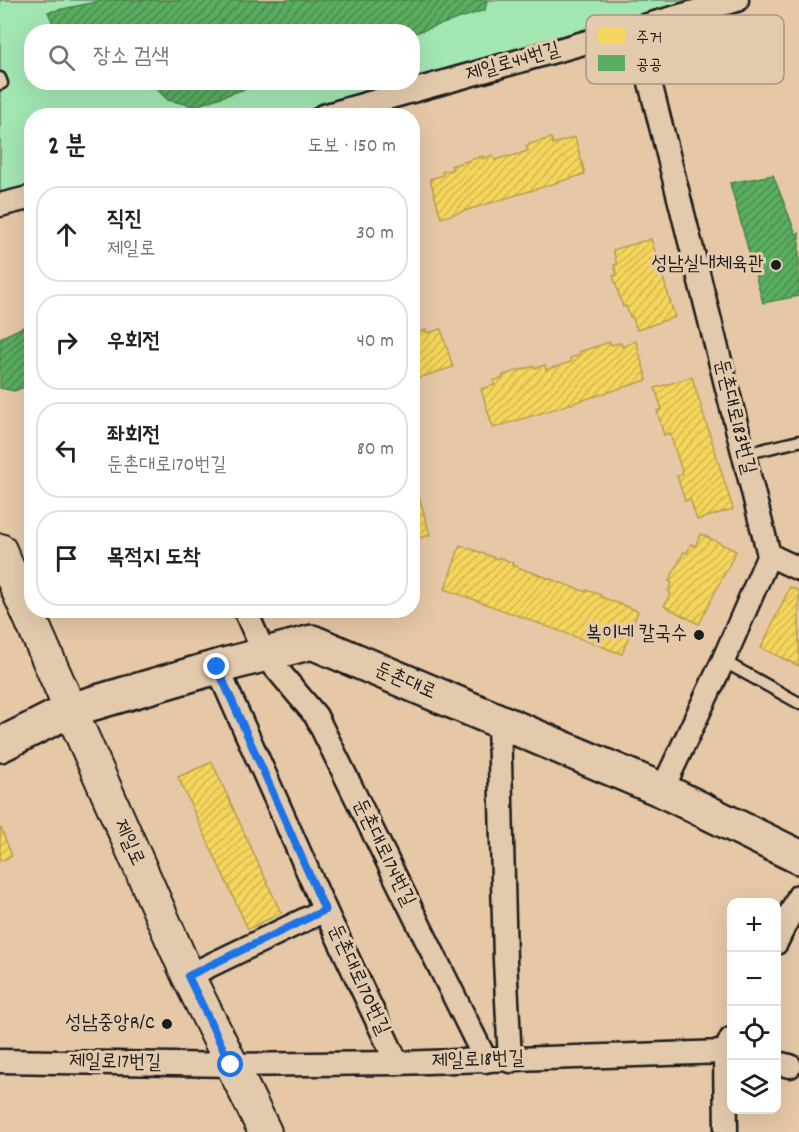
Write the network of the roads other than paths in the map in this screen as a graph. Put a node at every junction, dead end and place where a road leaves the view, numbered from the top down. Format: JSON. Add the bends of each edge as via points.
{"nodes":[{"id":1,"x":737,"y":0,"type":"edge"},
{"id":2,"x":684,"y":15,"type":"edge"},
{"id":3,"x":586,"y":43,"type":"edge"},
{"id":4,"x":0,"y":78,"type":"edge"},
{"id":5,"x":0,"y":84,"type":"edge"},
{"id":6,"x":650,"y":84,"type":"edge"},
{"id":7,"x":420,"y":89,"type":"edge"},
{"id":8,"x":416,"y":90,"type":"edge"},
{"id":9,"x":352,"y":108,"type":"edge"},
{"id":10,"x":24,"y":198,"type":"edge"},
{"id":11,"x":0,"y":205,"type":"edge"},
{"id":12,"x":799,"y":441,"type":"edge"},
{"id":13,"x":744,"y":454,"type":"junction"},
{"id":14,"x":0,"y":550,"type":"edge"},
{"id":15,"x":768,"y":555,"type":"junction"},
{"id":16,"x":799,"y":569,"type":"edge"},
{"id":17,"x":13,"y":601,"type":"edge"},
{"id":18,"x":249,"y":618,"type":"edge"},
{"id":19,"x":265,"y":655,"type":"junction"},
{"id":20,"x":723,"y":662,"type":"junction"},
{"id":21,"x":217,"y":667,"type":"junction"},
{"id":22,"x":799,"y":703,"type":"edge"},
{"id":23,"x":70,"y":710,"type":"junction"},
{"id":24,"x":499,"y":722,"type":"junction"},
{"id":25,"x":0,"y":745,"type":"edge"},
{"id":26,"x":662,"y":790,"type":"junction"},
{"id":27,"x":799,"y":857,"type":"edge"},
{"id":28,"x":799,"y":896,"type":"edge"},
{"id":29,"x":325,"y":910,"type":"junction"},
{"id":30,"x":781,"y":934,"type":"edge"},
{"id":31,"x":188,"y":976,"type":"junction"},
{"id":32,"x":727,"y":1047,"type":"edge"},
{"id":33,"x":510,"y":1060,"type":"junction"},
{"id":34,"x":729,"y":1060,"type":"edge"},
{"id":35,"x":0,"y":1061,"type":"edge"},
{"id":36,"x":486,"y":1061,"type":"junction"},
{"id":37,"x":397,"y":1063,"type":"junction"},
{"id":38,"x":231,"y":1065,"type":"junction"},
{"id":39,"x":265,"y":1132,"type":"edge"},
{"id":40,"x":726,"y":1132,"type":"edge"}],
"edges":[{"from":1,"to":2,"type":"street","name":"제일로44번길"},
{"from":3,"to":7,"type":"street","name":"제일로44번길"},
{"from":4,"to":5,"type":"lane"},
{"from":6,"to":13,"type":"street","name":"둔촌대로183번길"},
{"from":8,"to":9,"type":"street","name":"제일로44번길"},
{"from":10,"to":11,"type":"street"},
{"from":12,"to":13,"type":"lane"},
{"from":13,"to":15,"type":"street","name":"둔촌대로183번길"},
{"from":14,"to":17,"type":"main road","name":"제일로"},
{"from":15,"to":16,"type":"street"},
{"from":15,"to":20,"type":"street"},
{"from":17,"to":23,"type":"main road","name":"제일로"},
{"from":18,"to":19,"type":"street","name":"둔촌대로174번길"},
{"from":19,"to":21,"type":"main road","name":"둔촌대로"},
{"from":19,"to":24,"type":"main road","name":"둔촌대로","via":[[312,642]]},
{"from":19,"to":36,"type":"street","name":"둔촌대로174번길","via":[[316,716]]},
{"from":20,"to":22,"type":"lane"},
{"from":20,"to":26,"type":"street"},
{"from":21,"to":23,"type":"main road","name":"둔촌대로"},
{"from":21,"to":29,"type":"street","name":"둔촌대로170번길"},
{"from":23,"to":25,"type":"main road","name":"둔촌대로"},
{"from":23,"to":31,"type":"main road","name":"제일로"},
{"from":24,"to":26,"type":"main road","name":"둔촌대로"},
{"from":24,"to":33,"type":"street"},
{"from":26,"to":27,"type":"main road","name":"둔촌대로"},
{"from":28,"to":30,"type":"street"},
{"from":29,"to":31,"type":"street"},
{"from":29,"to":37,"type":"street","name":"둔촌대로170번길"},
{"from":31,"to":38,"type":"main road","name":"제일로"},
{"from":32,"to":33,"type":"street","name":"제일로18번길"},
{"from":33,"to":36,"type":"street","name":"제일로18번길"},
{"from":34,"to":40,"type":"street"},
{"from":35,"to":38,"type":"street","name":"제일로17번길"},
{"from":36,"to":37,"type":"street","name":"제일로18번길"},
{"from":37,"to":38,"type":"street","name":"제일로18번길"},
{"from":38,"to":39,"type":"main road","name":"제일로"}]}
